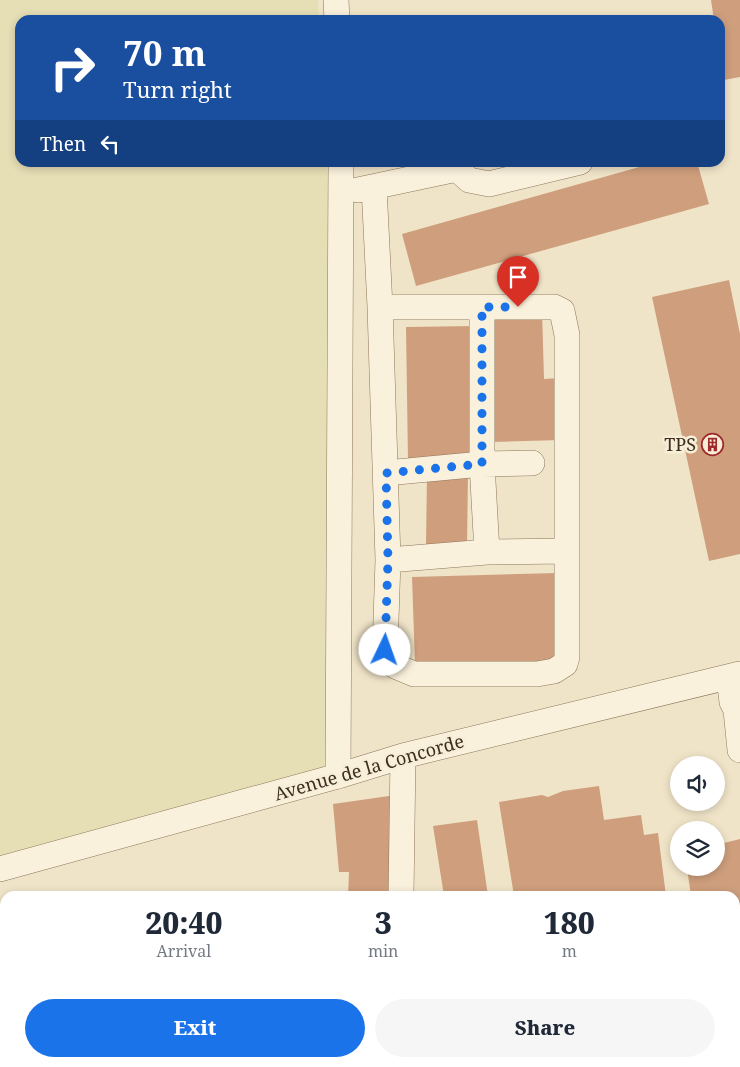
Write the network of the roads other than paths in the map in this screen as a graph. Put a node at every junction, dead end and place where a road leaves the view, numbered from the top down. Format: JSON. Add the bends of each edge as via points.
{"nodes":[{"id":1,"x":336,"y":0,"type":"edge"},
{"id":2,"x":337,"y":15,"type":"edge"},
{"id":3,"x":341,"y":167,"type":"edge"},
{"id":4,"x":455,"y":167,"type":"edge"},
{"id":5,"x":460,"y":167,"type":"edge"},
{"id":6,"x":559,"y":167,"type":"edge"},
{"id":7,"x":374,"y":187,"type":"junction"},
{"id":8,"x":341,"y":193,"type":"junction"},
{"id":9,"x":380,"y":307,"type":"junction"},
{"id":10,"x":482,"y":307,"type":"junction"},
{"id":11,"x":532,"y":463,"type":"dead end"},
{"id":12,"x":482,"y":464,"type":"junction"},
{"id":13,"x":386,"y":473,"type":"junction"},
{"id":14,"x":566,"y":551,"type":"junction"},
{"id":15,"x":487,"y":552,"type":"junction"},
{"id":16,"x":388,"y":560,"type":"junction"},
{"id":17,"x":734,"y":675,"type":"edge"},
{"id":18,"x":739,"y":723,"type":"edge"},
{"id":19,"x":740,"y":750,"type":"edge"},
{"id":20,"x":403,"y":756,"type":"junction"},
{"id":21,"x":338,"y":776,"type":"junction"},
{"id":22,"x":0,"y":869,"type":"edge"},
{"id":23,"x":401,"y":891,"type":"edge"}],
"edges":[{"from":1,"to":2,"type":"street"},
{"from":3,"to":8,"type":"street"},
{"from":4,"to":7,"type":"street"},
{"from":5,"to":6,"type":"street","via":[[469,180],[489,184]]},
{"from":7,"to":8,"type":"street"},
{"from":7,"to":9,"type":"street"},
{"from":8,"to":21,"type":"street"},
{"from":9,"to":10,"type":"street"},
{"from":9,"to":13,"type":"street"},
{"from":10,"to":12,"type":"street"},
{"from":10,"to":14,"type":"street","via":[[554,307],[562,311],[567,335]]},
{"from":11,"to":12,"type":"street"},
{"from":12,"to":13,"type":"street"},
{"from":12,"to":15,"type":"street"},
{"from":13,"to":16,"type":"street"},
{"from":14,"to":15,"type":"street"},
{"from":14,"to":16,"type":"street","via":[[567,657],[565,664],[554,671],[537,674],[414,674],[395,666],[385,650]]},
{"from":15,"to":16,"type":"street"},
{"from":17,"to":18,"type":"street"},
{"from":17,"to":20,"type":"street","name":"Avenue de la Concorde"},
{"from":18,"to":19,"type":"street"},
{"from":20,"to":21,"type":"street","name":"Avenue de la Concorde"},
{"from":20,"to":23,"type":"street"},
{"from":21,"to":22,"type":"street","name":"Avenue de la Concorde"}]}
